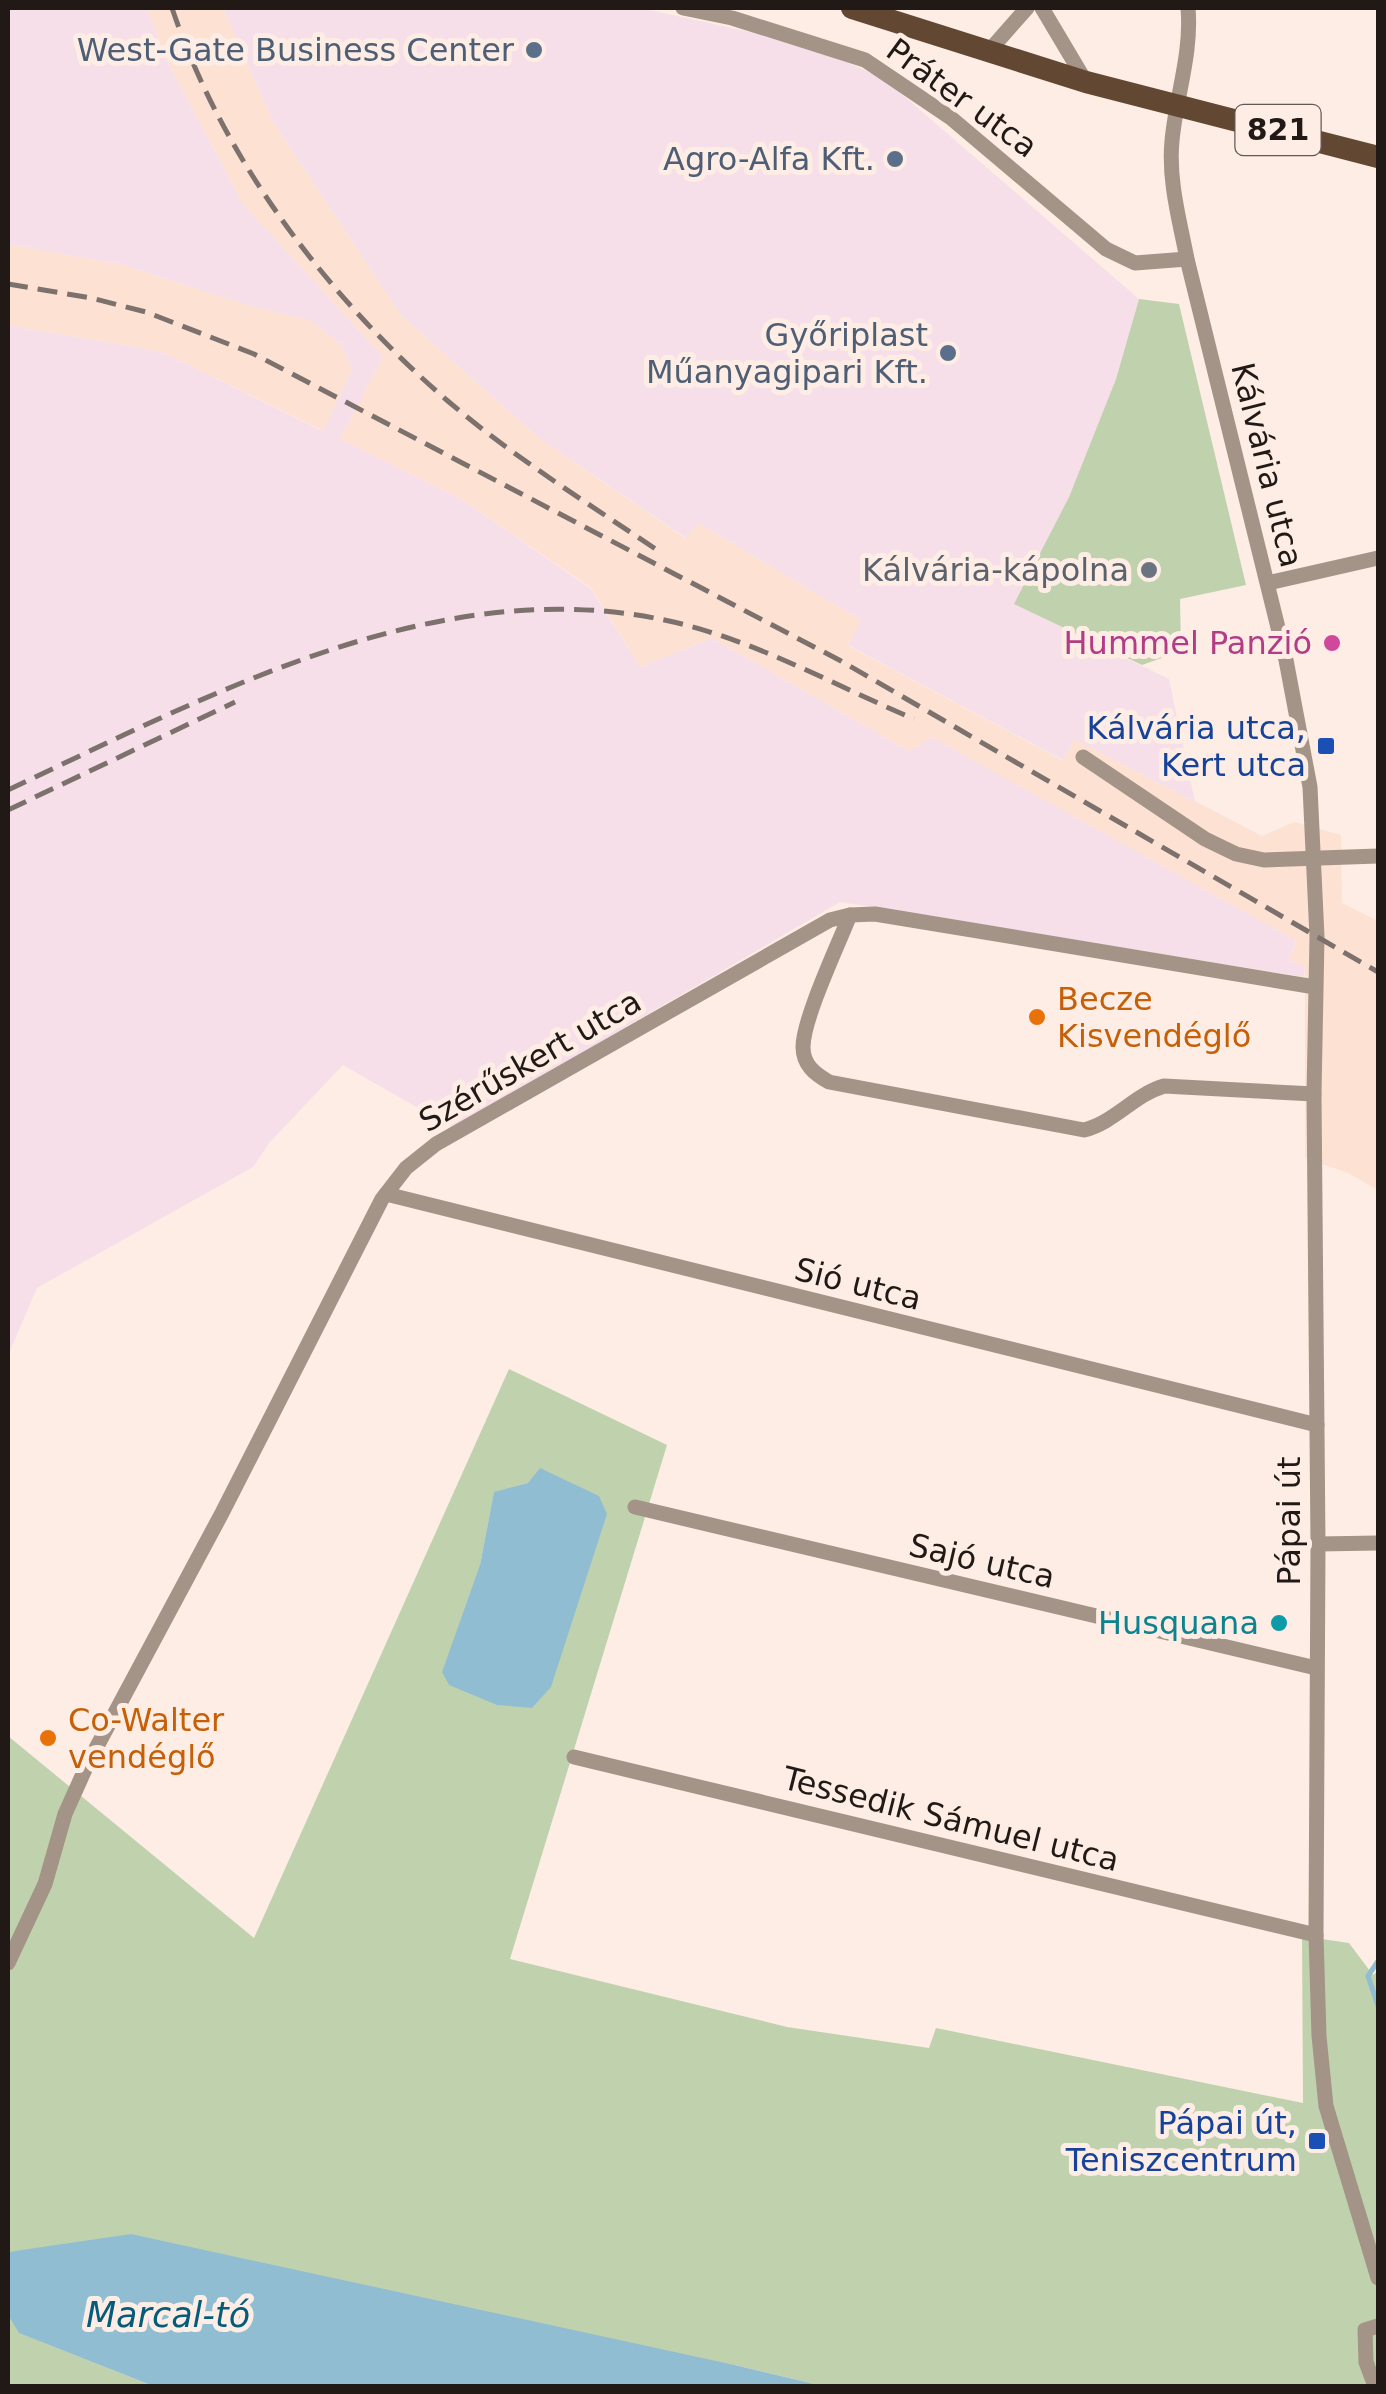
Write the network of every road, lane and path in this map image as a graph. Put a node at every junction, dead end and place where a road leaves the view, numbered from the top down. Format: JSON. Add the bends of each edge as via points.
{"nodes":[{"id":1,"x":683,"y":8,"type":"edge"},
{"id":2,"x":852,"y":8,"type":"edge"},
{"id":3,"x":1028,"y":8,"type":"edge"},
{"id":4,"x":1042,"y":8,"type":"edge"},
{"id":5,"x":1188,"y":8,"type":"edge"},
{"id":6,"x":990,"y":50,"type":"junction"},
{"id":7,"x":1086,"y":82,"type":"junction"},
{"id":8,"x":1178,"y":107,"type":"junction"},
{"id":9,"x":1378,"y":156,"type":"edge"},
{"id":10,"x":1187,"y":260,"type":"junction"},
{"id":11,"x":1378,"y":558,"type":"edge"},
{"id":12,"x":1268,"y":582,"type":"junction"},
{"id":13,"x":1083,"y":757,"type":"dead end"},
{"id":14,"x":1378,"y":856,"type":"edge"},
{"id":15,"x":1315,"y":857,"type":"junction"},
{"id":16,"x":850,"y":914,"type":"junction"},
{"id":17,"x":1317,"y":937,"type":"joint"},
{"id":18,"x":1315,"y":986,"type":"junction"},
{"id":19,"x":1314,"y":1094,"type":"junction"},
{"id":20,"x":386,"y":1194,"type":"junction"},
{"id":21,"x":1316,"y":1425,"type":"junction"},
{"id":22,"x":635,"y":1507,"type":"dead end"},
{"id":23,"x":1318,"y":1544,"type":"junction"},
{"id":24,"x":1378,"y":1544,"type":"edge"},
{"id":25,"x":1316,"y":1668,"type":"junction"},
{"id":26,"x":574,"y":1757,"type":"dead end"},
{"id":27,"x":1316,"y":1935,"type":"junction"},
{"id":28,"x":8,"y":1963,"type":"edge"},
{"id":29,"x":1378,"y":2278,"type":"edge"},
{"id":30,"x":1378,"y":2326,"type":"edge"},
{"id":31,"x":1375,"y":2386,"type":"edge"}],
"edges":[{"from":1,"to":10,"type":"street","name":"Práter utca","via":[[865,60],[951,118],[1106,250],[1135,263]]},
{"from":2,"to":6,"type":"main road","number":"821"},
{"from":3,"to":6,"type":"street"},
{"from":4,"to":7,"type":"street"},
{"from":5,"to":8,"type":"street","name":"Kálvária utca","via":[[1190,38]]},
{"from":6,"to":7,"type":"main road","number":"821"},
{"from":7,"to":8,"type":"main road","number":"821"},
{"from":8,"to":9,"type":"main road","number":"821"},
{"from":8,"to":10,"type":"street","name":"Kálvária utca","via":[[1174,178]]},
{"from":10,"to":12,"type":"street","name":"Kálvária utca"},
{"from":11,"to":12,"type":"street"},
{"from":12,"to":15,"type":"street","name":"Kálvária utca","via":[[1310,787]]},
{"from":13,"to":15,"type":"street","via":[[1236,854]]},
{"from":14,"to":15,"type":"street"},
{"from":15,"to":17,"type":"street","name":"Kálvária utca"},
{"from":16,"to":18,"type":"street","name":"Szérűskert utca"},
{"from":16,"to":19,"type":"street","via":[[802,1050],[811,1072],[828,1082],[1084,1130],[1164,1086]]},
{"from":16,"to":20,"type":"street","name":"Szérűskert utca","via":[[436,1144]]},
{"from":17,"to":18,"type":"street","name":"Pápai út"},
{"from":18,"to":19,"type":"street","name":"Pápai út"},
{"from":19,"to":21,"type":"street","name":"Pápai út"},
{"from":20,"to":21,"type":"street","name":"Sió utca"},
{"from":20,"to":28,"type":"street","name":"Szérűskert utca","via":[[87,1765],[45,1884]]},
{"from":21,"to":23,"type":"street","name":"Pápai út"},
{"from":22,"to":25,"type":"street","name":"Sajó utca"},
{"from":23,"to":24,"type":"street"},
{"from":23,"to":25,"type":"street","name":"Pápai út"},
{"from":25,"to":27,"type":"street","name":"Pápai út"},
{"from":26,"to":27,"type":"street","name":"Tessedik Sámuel utca"},
{"from":27,"to":29,"type":"street","name":"Pápai út","via":[[1326,2106]]},
{"from":30,"to":31,"type":"street","via":[[1365,2330]]}]}
